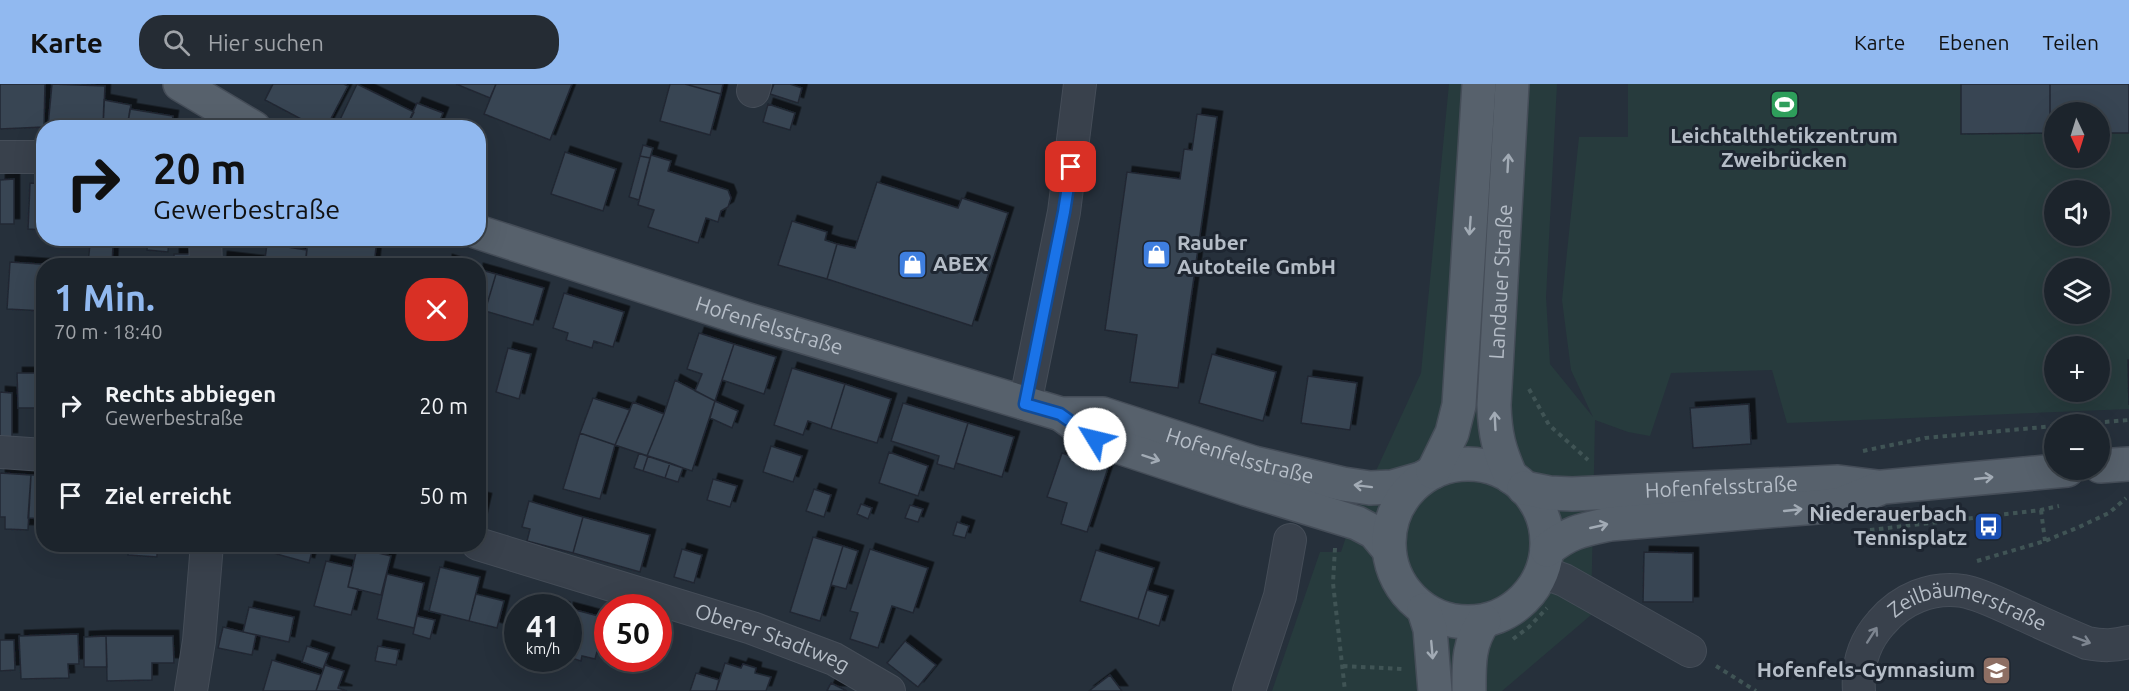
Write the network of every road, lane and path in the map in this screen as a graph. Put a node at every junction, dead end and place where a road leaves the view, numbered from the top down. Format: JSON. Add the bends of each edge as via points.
{"nodes":[{"id":1,"x":180,"y":84,"type":"edge"},
{"id":2,"x":1080,"y":84,"type":"edge"},
{"id":3,"x":1479,"y":84,"type":"edge"},
{"id":4,"x":1512,"y":84,"type":"edge"},
{"id":5,"x":241,"y":120,"type":"edge"},
{"id":6,"x":0,"y":157,"type":"edge"},
{"id":7,"x":36,"y":157,"type":"edge"},
{"id":8,"x":486,"y":235,"type":"edge"},
{"id":9,"x":1025,"y":404,"type":"junction"},
{"id":10,"x":1060,"y":414,"type":"junction"},
{"id":11,"x":2129,"y":420,"type":"edge"},
{"id":12,"x":2110,"y":421,"type":"edge"},
{"id":13,"x":0,"y":452,"type":"edge"},
{"id":14,"x":36,"y":454,"type":"edge"},
{"id":15,"x":2129,"y":464,"type":"edge"},
{"id":16,"x":2110,"y":465,"type":"edge"},
{"id":17,"x":2044,"y":472,"type":"edge"},
{"id":18,"x":1426,"y":476,"type":"junction"},
{"id":19,"x":1517,"y":482,"type":"junction"},
{"id":20,"x":1883,"y":487,"type":"junction"},
{"id":21,"x":2129,"y":496,"type":"edge"},
{"id":22,"x":2041,"y":510,"type":"dead end"},
{"id":23,"x":1337,"y":517,"type":"junction"},
{"id":24,"x":1290,"y":540,"type":"dead end"},
{"id":25,"x":2045,"y":542,"type":"junction"},
{"id":26,"x":486,"y":546,"type":"edge"},
{"id":27,"x":1389,"y":550,"type":"junction"},
{"id":28,"x":206,"y":552,"type":"edge"},
{"id":29,"x":1981,"y":560,"type":"dead end"},
{"id":30,"x":1551,"y":568,"type":"junction"},
{"id":31,"x":1424,"y":610,"type":"junction"},
{"id":32,"x":1495,"y":632,"type":"junction"},
{"id":33,"x":2129,"y":642,"type":"edge"},
{"id":34,"x":1690,"y":651,"type":"joint"},
{"id":35,"x":1343,"y":666,"type":"junction"},
{"id":36,"x":1435,"y":681,"type":"edge"},
{"id":37,"x":1344,"y":690,"type":"edge"},
{"id":38,"x":191,"y":691,"type":"edge"},
{"id":39,"x":890,"y":691,"type":"edge"},
{"id":40,"x":1249,"y":691,"type":"edge"},
{"id":41,"x":1469,"y":691,"type":"edge"},
{"id":42,"x":1756,"y":691,"type":"edge"},
{"id":43,"x":1859,"y":691,"type":"edge"}],
"edges":[{"from":1,"to":5,"type":"main road"},
{"from":2,"to":9,"type":"street","via":[[1064,212]]},
{"from":3,"to":18,"type":"main road","name":"Landauer Straße","one_way":true,"via":[[1459,405],[1452,433]]},
{"from":19,"to":4,"type":"main road","name":"Landauer Straße","one_way":true,"via":[[1499,449],[1494,405]]},
{"from":6,"to":7,"type":"street"},
{"from":8,"to":9,"type":"main road","name":"Hofenfelsstraße"},
{"from":9,"to":10,"type":"main road","name":"Hofenfelsstraße"},
{"from":18,"to":10,"type":"main road","name":"Hofenfelsstraße","one_way":true,"via":[[1392,488],[1370,488],[1254,463],[1103,414]]},
{"from":10,"to":23,"type":"main road","name":"Hofenfelsstraße","one_way":true,"via":[[1095,439]]},
{"from":11,"to":12,"type":"path"},
{"from":13,"to":14,"type":"street"},
{"from":15,"to":16,"type":"main road"},
{"from":20,"to":17,"type":"main road","name":"Hofenfelsstraße","one_way":true},
{"from":18,"to":19,"type":"main road","via":[[1464,464],[1480,465]]},
{"from":18,"to":27,"type":"main road","via":[[1409,489],[1393,516]]},
{"from":19,"to":20,"type":"main road","name":"Hofenfelsstraße","via":[[1549,493],[1572,494],[1838,482]]},
{"from":19,"to":30,"type":"main road","via":[[1543,518]]},
{"from":30,"to":20,"type":"main road","name":"Hofenfelsstraße","one_way":true,"via":[[1563,538],[1576,531],[1610,524],[1841,504]]},
{"from":21,"to":25,"type":"path","via":[[2109,513]]},
{"from":22,"to":25,"type":"path"},
{"from":23,"to":27,"type":"main road","name":"Hofenfelsstraße","via":[[1374,532]]},
{"from":23,"to":35,"type":"path","via":[[1333,583]]},
{"from":24,"to":40,"type":"street","via":[[1280,596]]},
{"from":25,"to":29,"type":"path"},
{"from":26,"to":39,"type":"street","name":"Oberer Stadtweg","via":[[752,628],[834,659]]},
{"from":27,"to":31,"type":"main road","via":[[1400,583]]},
{"from":28,"to":38,"type":"street"},
{"from":30,"to":32,"type":"main road","via":[[1526,596],[1500,616]]},
{"from":30,"to":32,"type":"path","via":[[1544,611],[1529,627]]},
{"from":30,"to":34,"type":"street"},
{"from":31,"to":32,"type":"main road"},
{"from":31,"to":36,"type":"main road","one_way":true,"via":[[1430,629]]},
{"from":32,"to":41,"type":"main road","via":[[1474,638]]},
{"from":43,"to":33,"type":"street","name":"Zeilbäumerstraße","one_way":true,"via":[[1861,660],[1870,636],[1907,600],[1928,593],[1947,590],[1971,594],[2087,643],[2114,646]]},
{"from":34,"to":42,"type":"path"},
{"from":35,"to":36,"type":"path"},
{"from":35,"to":37,"type":"path"}]}
